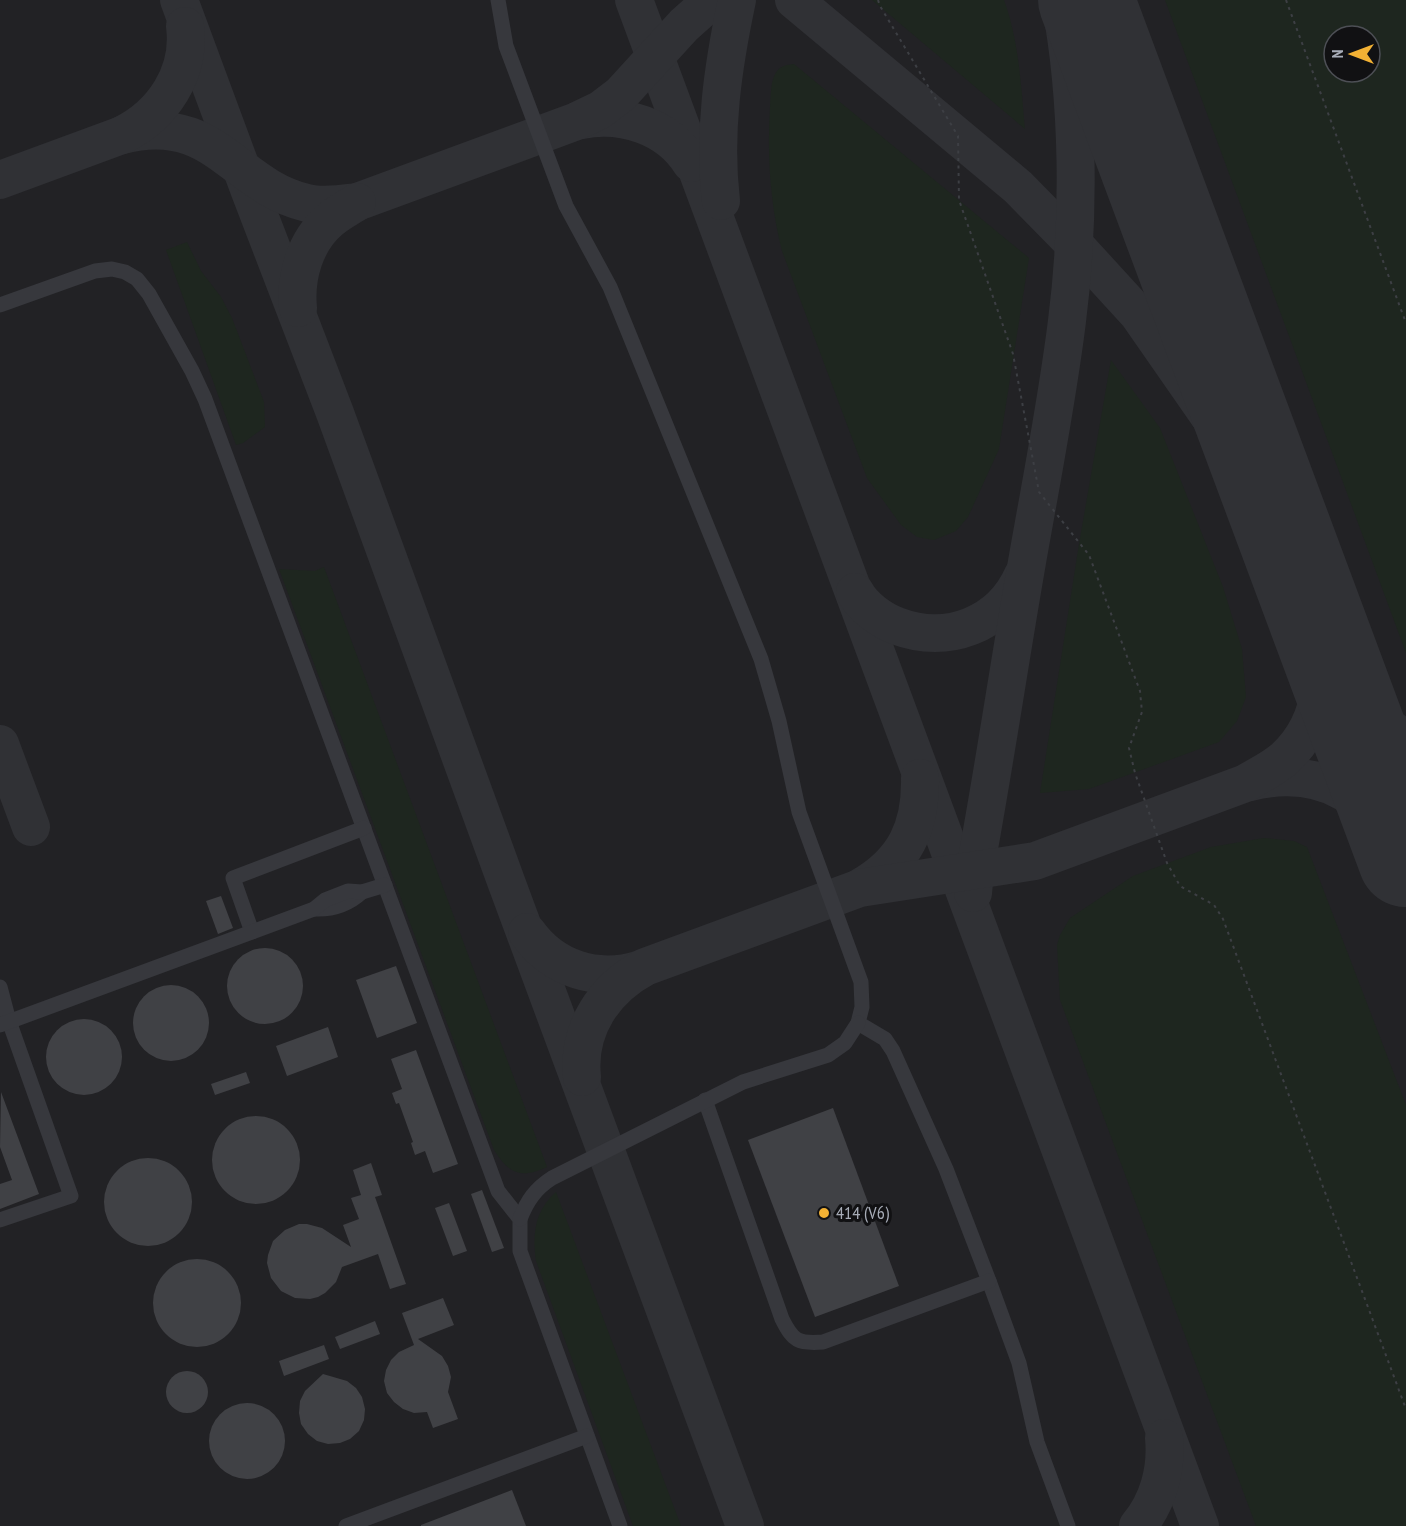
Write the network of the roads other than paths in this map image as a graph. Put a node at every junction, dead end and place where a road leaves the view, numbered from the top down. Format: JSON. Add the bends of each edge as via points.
{"nodes":[{"id":1,"x":498,"y":0,"type":"edge"},
{"id":2,"x":0,"y":306,"type":"edge"},
{"id":3,"x":364,"y":828,"type":"junction"},
{"id":4,"x":385,"y":885,"type":"junction"},
{"id":5,"x":252,"y":932,"type":"junction"},
{"id":6,"x":0,"y":987,"type":"edge"},
{"id":7,"x":4,"y":1023,"type":"edge"},
{"id":8,"x":858,"y":1023,"type":"junction"},
{"id":9,"x":705,"y":1100,"type":"junction"},
{"id":10,"x":520,"y":1219,"type":"junction"},
{"id":11,"x":0,"y":1220,"type":"edge"},
{"id":12,"x":989,"y":1281,"type":"junction"},
{"id":13,"x":587,"y":1436,"type":"junction"},
{"id":14,"x":346,"y":1526,"type":"edge"},
{"id":15,"x":620,"y":1526,"type":"edge"},
{"id":16,"x":1068,"y":1526,"type":"edge"}],
"edges":[{"from":1,"to":8,"type":"lane","via":[[506,46],[566,206],[610,287],[761,659],[799,812],[861,982]]},
{"from":2,"to":3,"type":"lane","via":[[95,271],[112,269],[137,279],[149,294],[205,399]]},
{"from":3,"to":4,"type":"lane"},
{"from":3,"to":5,"type":"lane","via":[[233,878]]},
{"from":4,"to":5,"type":"lane","via":[[362,892],[348,891],[314,909]]},
{"from":4,"to":10,"type":"lane","via":[[498,1191]]},
{"from":5,"to":7,"type":"lane"},
{"from":6,"to":7,"type":"lane"},
{"from":7,"to":11,"type":"lane","via":[[71,1196]]},
{"from":8,"to":9,"type":"lane","via":[[845,1043],[828,1055],[761,1075]]},
{"from":8,"to":12,"type":"lane","via":[[885,1039],[893,1051],[946,1169]]},
{"from":9,"to":10,"type":"lane","via":[[552,1178],[536,1190]]},
{"from":9,"to":12,"type":"lane","via":[[782,1319],[797,1340],[823,1342]]},
{"from":10,"to":13,"type":"lane","via":[[520,1251]]},
{"from":12,"to":16,"type":"lane","via":[[1019,1363],[1037,1442]]},
{"from":13,"to":14,"type":"lane"},
{"from":13,"to":15,"type":"lane"}]}
